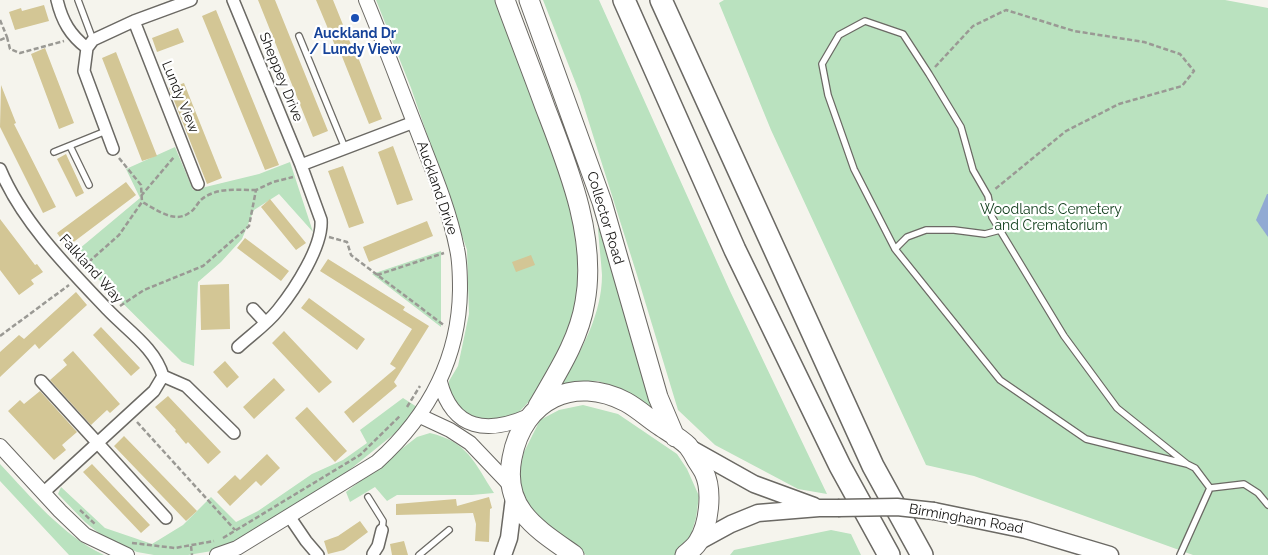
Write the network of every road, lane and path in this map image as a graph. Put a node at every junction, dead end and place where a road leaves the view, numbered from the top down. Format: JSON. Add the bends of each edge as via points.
{"nodes":[{"id":1,"x":58,"y":0,"type":"edge"},
{"id":2,"x":78,"y":0,"type":"edge"},
{"id":3,"x":191,"y":0,"type":"edge"},
{"id":4,"x":233,"y":0,"type":"edge"},
{"id":5,"x":366,"y":0,"type":"edge"},
{"id":6,"x":505,"y":0,"type":"edge"},
{"id":7,"x":529,"y":0,"type":"edge"},
{"id":8,"x":624,"y":0,"type":"edge"},
{"id":9,"x":661,"y":0,"type":"edge"},
{"id":10,"x":0,"y":20,"type":"edge"},
{"id":11,"x":134,"y":21,"type":"junction"},
{"id":12,"x":299,"y":36,"type":"dead end"},
{"id":13,"x":7,"y":37,"type":"junction"},
{"id":14,"x":74,"y":38,"type":"junction"},
{"id":15,"x":0,"y":40,"type":"edge"},
{"id":16,"x":90,"y":44,"type":"junction"},
{"id":17,"x":929,"y":74,"type":"junction"},
{"id":18,"x":414,"y":122,"type":"junction"},
{"id":19,"x":106,"y":131,"type":"junction"},
{"id":20,"x":183,"y":145,"type":"junction"},
{"id":21,"x":70,"y":146,"type":"junction"},
{"id":22,"x":345,"y":148,"type":"junction"},
{"id":23,"x":112,"y":149,"type":"joint"},
{"id":24,"x":54,"y":152,"type":"dead end"},
{"id":25,"x":302,"y":170,"type":"junction"},
{"id":26,"x":1,"y":174,"type":"edge"},
{"id":27,"x":198,"y":184,"type":"dead end"},
{"id":28,"x":89,"y":186,"type":"dead end"},
{"id":29,"x":256,"y":190,"type":"junction"},
{"id":30,"x":141,"y":196,"type":"junction"},
{"id":31,"x":988,"y":196,"type":"junction"},
{"id":32,"x":142,"y":202,"type":"junction"},
{"id":33,"x":1000,"y":230,"type":"junction"},
{"id":34,"x":321,"y":235,"type":"junction"},
{"id":35,"x":457,"y":249,"type":"junction"},
{"id":36,"x":895,"y":250,"type":"junction"},
{"id":37,"x":377,"y":275,"type":"junction"},
{"id":38,"x":77,"y":276,"type":"junction"},
{"id":39,"x":253,"y":309,"type":"dead end"},
{"id":40,"x":110,"y":312,"type":"junction"},
{"id":41,"x":448,"y":318,"type":"dead end"},
{"id":42,"x":265,"y":322,"type":"junction"},
{"id":43,"x":0,"y":336,"type":"edge"},
{"id":44,"x":238,"y":347,"type":"dead end"},
{"id":45,"x":163,"y":376,"type":"junction"},
{"id":46,"x":41,"y":381,"type":"dead end"},
{"id":47,"x":440,"y":382,"type":"junction"},
{"id":48,"x":422,"y":384,"type":"dead end"},
{"id":49,"x":534,"y":411,"type":"junction"},
{"id":50,"x":130,"y":414,"type":"junction"},
{"id":51,"x":420,"y":416,"type":"junction"},
{"id":52,"x":234,"y":433,"type":"dead end"},
{"id":53,"x":682,"y":442,"type":"junction"},
{"id":54,"x":97,"y":443,"type":"junction"},
{"id":55,"x":0,"y":446,"type":"edge"},
{"id":56,"x":1187,"y":464,"type":"junction"},
{"id":57,"x":1210,"y":488,"type":"junction"},
{"id":58,"x":512,"y":491,"type":"junction"},
{"id":59,"x":43,"y":492,"type":"junction"},
{"id":60,"x":368,"y":497,"type":"dead end"},
{"id":61,"x":1268,"y":505,"type":"edge"},
{"id":62,"x":77,"y":508,"type":"dead end"},
{"id":63,"x":819,"y":508,"type":"junction"},
{"id":64,"x":289,"y":516,"type":"junction"},
{"id":65,"x":166,"y":518,"type":"dead end"},
{"id":66,"x":97,"y":526,"type":"dead end"},
{"id":67,"x":235,"y":530,"type":"junction"},
{"id":68,"x":382,"y":530,"type":"joint"},
{"id":69,"x":449,"y":530,"type":"dead end"},
{"id":70,"x":191,"y":546,"type":"junction"},
{"id":71,"x":129,"y":549,"type":"edge"},
{"id":72,"x":691,"y":550,"type":"edge"},
{"id":73,"x":237,"y":551,"type":"edge"},
{"id":74,"x":192,"y":555,"type":"edge"},
{"id":75,"x":217,"y":555,"type":"edge"},
{"id":76,"x":318,"y":555,"type":"edge"},
{"id":77,"x":373,"y":555,"type":"edge"},
{"id":78,"x":419,"y":555,"type":"edge"},
{"id":79,"x":503,"y":555,"type":"edge"},
{"id":80,"x":574,"y":555,"type":"edge"},
{"id":81,"x":889,"y":555,"type":"edge"},
{"id":82,"x":922,"y":555,"type":"edge"},
{"id":83,"x":1110,"y":555,"type":"edge"},
{"id":84,"x":1180,"y":555,"type":"edge"}],
"edges":[{"from":1,"to":14,"type":"street","via":[[60,14]]},
{"from":2,"to":16,"type":"lane"},
{"from":3,"to":11,"type":"street"},
{"from":4,"to":25,"type":"street","name":"Sheppey Drive"},
{"from":5,"to":18,"type":"street","name":"Auckland Drive"},
{"from":6,"to":49,"type":"highway","name":"Collector Road","via":[[556,137],[580,210],[587,247],[586,302],[578,330],[562,365]]},
{"from":7,"to":53,"type":"highway","name":"Collector Road","via":[[602,202],[658,398]]},
{"from":8,"to":81,"type":"highway","via":[[735,250],[840,466]]},
{"from":9,"to":82,"type":"highway","via":[[873,466]]},
{"from":10,"to":13,"type":"path"},
{"from":11,"to":16,"type":"street"},
{"from":11,"to":20,"type":"street","name":"Lundy View"},
{"from":12,"to":22,"type":"lane"},
{"from":13,"to":14,"type":"path","via":[[10,49],[20,53]]},
{"from":13,"to":15,"type":"path"},
{"from":14,"to":16,"type":"street"},
{"from":16,"to":19,"type":"street","via":[[84,71]]},
{"from":17,"to":31,"type":"lane","via":[[961,127],[973,170]]},
{"from":17,"to":31,"type":"path","via":[[973,26],[1006,10],[1074,31],[1144,42],[1180,54],[1194,71],[1182,86],[1120,104],[1066,131]]},
{"from":17,"to":36,"type":"lane","via":[[903,34],[865,21],[839,35],[822,64],[828,94],[854,169]]},
{"from":18,"to":22,"type":"street"},
{"from":18,"to":35,"type":"street","name":"Auckland Drive","via":[[450,220]]},
{"from":19,"to":21,"type":"lane"},
{"from":19,"to":23,"type":"street"},
{"from":20,"to":27,"type":"street","name":"Lundy View"},
{"from":20,"to":30,"type":"path"},
{"from":21,"to":24,"type":"lane"},
{"from":21,"to":28,"type":"lane"},
{"from":22,"to":25,"type":"street"},
{"from":23,"to":30,"type":"path","via":[[141,185]]},
{"from":25,"to":29,"type":"path"},
{"from":25,"to":34,"type":"street","name":"Sheppey Drive","via":[[321,220]]},
{"from":26,"to":38,"type":"street","name":"Falkland Way","via":[[32,225]]},
{"from":29,"to":32,"type":"path","via":[[222,190],[202,199],[187,215],[172,217]]},
{"from":29,"to":40,"type":"path","via":[[249,226],[203,266],[144,290]]},
{"from":30,"to":32,"type":"path"},
{"from":31,"to":33,"type":"lane","via":[[992,217]]},
{"from":32,"to":38,"type":"path","via":[[119,235]]},
{"from":33,"to":36,"type":"lane","via":[[985,234],[926,230],[907,237]]},
{"from":33,"to":56,"type":"lane","via":[[1064,336],[1117,408]]},
{"from":34,"to":37,"type":"path","via":[[347,242],[351,255]]},
{"from":34,"to":42,"type":"street","via":[[315,251],[278,310]]},
{"from":35,"to":37,"type":"path"},
{"from":35,"to":47,"type":"street","name":"Auckland Drive","via":[[460,276],[458,326]]},
{"from":36,"to":56,"type":"lane","via":[[1000,380],[1086,439]]},
{"from":37,"to":41,"type":"path","via":[[448,328]]},
{"from":38,"to":40,"type":"street","name":"Falkland Way"},
{"from":38,"to":43,"type":"path"},
{"from":39,"to":42,"type":"street"},
{"from":40,"to":45,"type":"street","name":"Falkland Way","via":[[156,356]]},
{"from":42,"to":44,"type":"street"},
{"from":45,"to":50,"type":"street","via":[[154,391]]},
{"from":45,"to":52,"type":"street","via":[[186,386]]},
{"from":46,"to":54,"type":"street"},
{"from":47,"to":49,"type":"street","via":[[450,408],[470,424],[511,424]]},
{"from":47,"to":51,"type":"street","name":"Auckland Drive"},
{"from":48,"to":67,"type":"path","via":[[402,414],[360,454]]},
{"from":49,"to":53,"type":"highway","via":[[563,393],[582,390],[604,394],[627,402]]},
{"from":49,"to":58,"type":"highway","name":"Collector Road","via":[[514,448]]},
{"from":50,"to":54,"type":"street"},
{"from":50,"to":67,"type":"path"},
{"from":51,"to":58,"type":"street","via":[[470,443]]},
{"from":51,"to":64,"type":"street","name":"Auckland Drive","via":[[377,462]]},
{"from":53,"to":63,"type":"main road","name":"Birmingham Road","via":[[754,484]]},
{"from":53,"to":72,"type":"highway","via":[[705,474],[708,493],[706,525]]},
{"from":54,"to":59,"type":"street"},
{"from":54,"to":65,"type":"street"},
{"from":55,"to":59,"type":"street"},
{"from":56,"to":57,"type":"lane"},
{"from":57,"to":61,"type":"lane","via":[[1244,484]]},
{"from":57,"to":84,"type":"lane"},
{"from":58,"to":79,"type":"main road","via":[[509,538]]},
{"from":58,"to":80,"type":"highway","via":[[529,521]]},
{"from":59,"to":71,"type":"street","via":[[85,535]]},
{"from":60,"to":68,"type":"lane","via":[[383,521]]},
{"from":62,"to":66,"type":"path"},
{"from":63,"to":72,"type":"main road","name":"Birmingham Road","via":[[758,513],[731,524]]},
{"from":63,"to":83,"type":"main road","name":"Birmingham Road","bridge":true,"via":[[897,507],[934,511],[1026,530]]},
{"from":64,"to":73,"type":"street","name":"Auckland Drive"},
{"from":64,"to":76,"type":"street"},
{"from":67,"to":70,"type":"path","via":[[220,540]]},
{"from":68,"to":77,"type":"street"},
{"from":69,"to":78,"type":"lane"},
{"from":70,"to":71,"type":"path"},
{"from":70,"to":74,"type":"path"},
{"from":73,"to":75,"type":"street","name":"Auckland Drive"}]}
